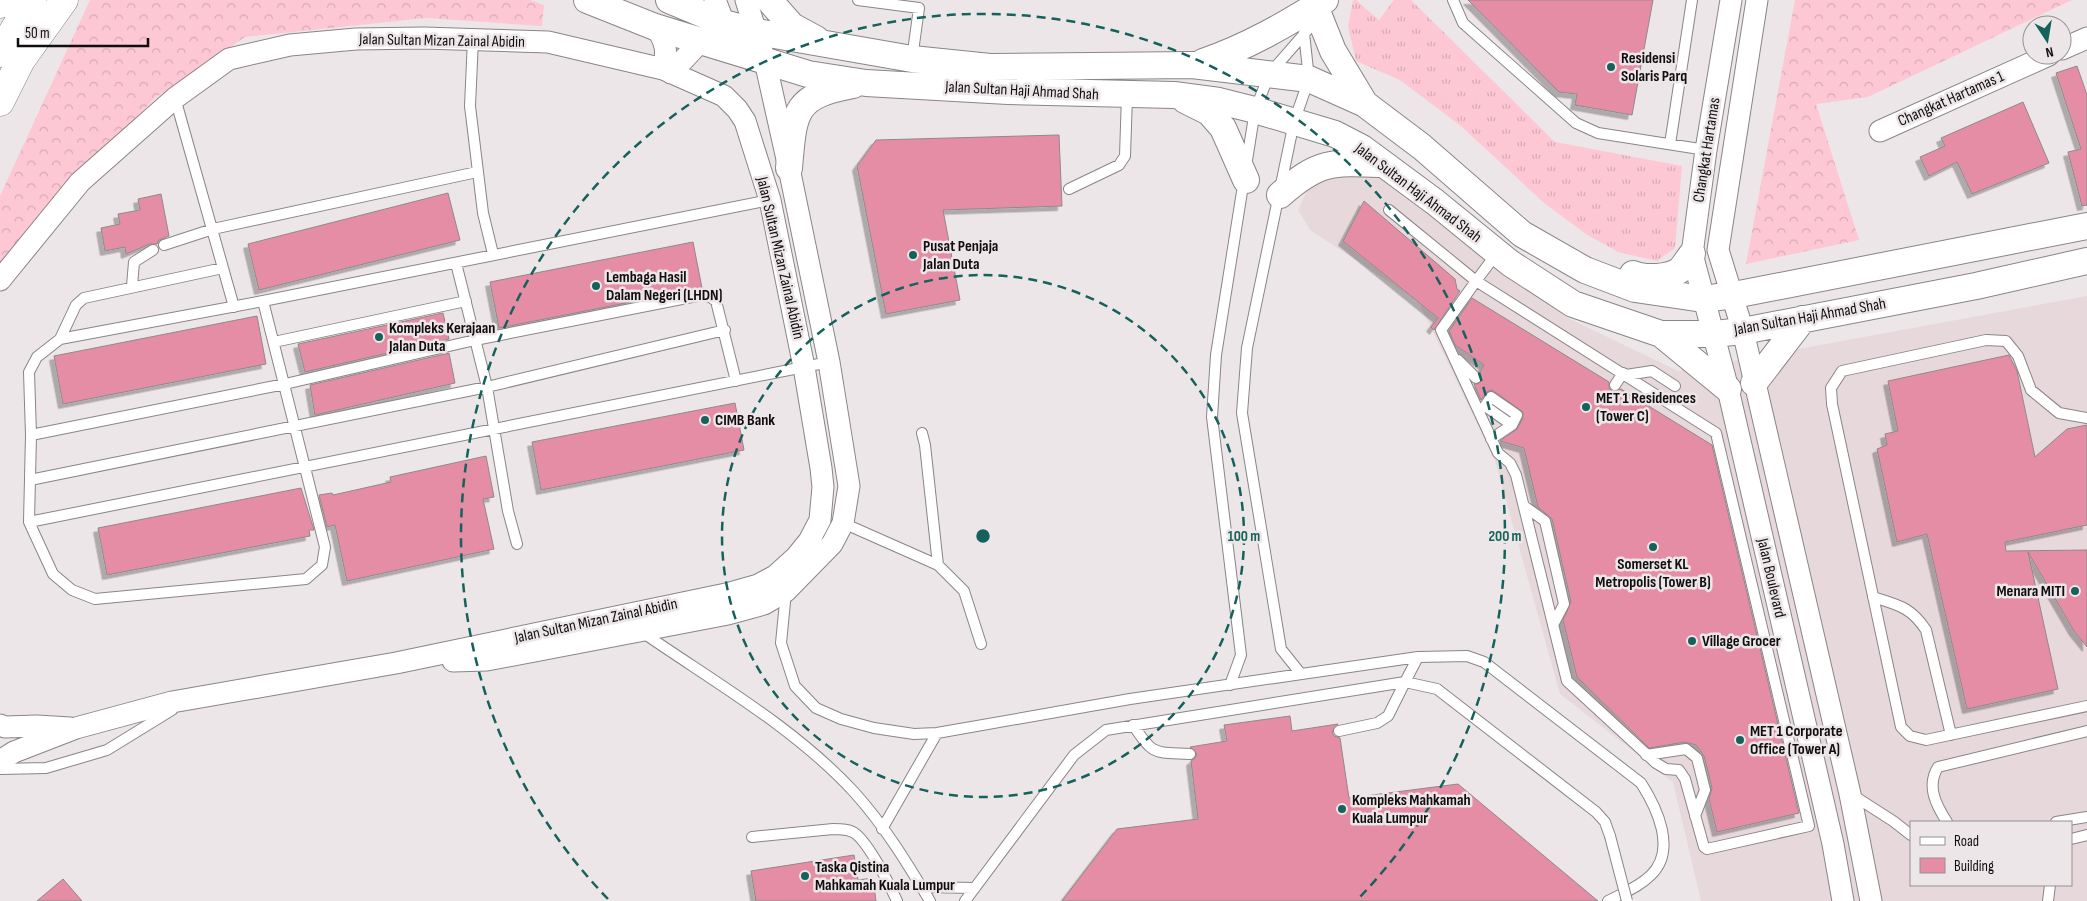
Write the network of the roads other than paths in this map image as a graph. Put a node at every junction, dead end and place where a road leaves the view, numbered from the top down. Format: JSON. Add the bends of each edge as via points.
{"nodes":[{"id":1,"x":2,"y":0,"type":"edge"},
{"id":2,"x":32,"y":0,"type":"edge"},
{"id":3,"x":64,"y":0,"type":"edge"},
{"id":4,"x":587,"y":0,"type":"edge"},
{"id":5,"x":669,"y":0,"type":"edge"},
{"id":6,"x":746,"y":0,"type":"edge"},
{"id":7,"x":769,"y":0,"type":"edge"},
{"id":8,"x":858,"y":0,"type":"edge"},
{"id":9,"x":1453,"y":0,"type":"edge"},
{"id":10,"x":1692,"y":0,"type":"edge"},
{"id":11,"x":1731,"y":0,"type":"edge"},
{"id":12,"x":1757,"y":0,"type":"edge"},
{"id":13,"x":0,"y":4,"type":"edge"},
{"id":14,"x":719,"y":11,"type":"edge"},
{"id":15,"x":1319,"y":12,"type":"edge"},
{"id":16,"x":655,"y":27,"type":"junction"},
{"id":17,"x":757,"y":32,"type":"junction"},
{"id":18,"x":2087,"y":38,"type":"edge"},
{"id":19,"x":473,"y":39,"type":"junction"},
{"id":20,"x":701,"y":41,"type":"junction"},
{"id":21,"x":2072,"y":45,"type":"edge"},
{"id":22,"x":828,"y":46,"type":"junction"},
{"id":23,"x":0,"y":53,"type":"edge"},
{"id":24,"x":912,"y":59,"type":"junction"},
{"id":25,"x":765,"y":61,"type":"junction"},
{"id":26,"x":1192,"y":65,"type":"junction"},
{"id":27,"x":2027,"y":65,"type":"edge"},
{"id":28,"x":667,"y":71,"type":"junction"},
{"id":29,"x":1270,"y":73,"type":"junction"},
{"id":30,"x":1309,"y":79,"type":"junction"},
{"id":31,"x":866,"y":83,"type":"junction"},
{"id":32,"x":1127,"y":95,"type":"junction"},
{"id":33,"x":1174,"y":95,"type":"junction"},
{"id":34,"x":175,"y":98,"type":"junction"},
{"id":35,"x":0,"y":102,"type":"edge"},
{"id":36,"x":1365,"y":104,"type":"junction"},
{"id":37,"x":1255,"y":110,"type":"junction"},
{"id":38,"x":1294,"y":122,"type":"junction"},
{"id":39,"x":1880,"y":132,"type":"dead end"},
{"id":40,"x":1670,"y":144,"type":"junction"},
{"id":41,"x":1706,"y":150,"type":"junction"},
{"id":42,"x":1381,"y":164,"type":"junction"},
{"id":43,"x":789,"y":168,"type":"junction"},
{"id":44,"x":477,"y":172,"type":"junction"},
{"id":45,"x":1246,"y":180,"type":"junction"},
{"id":46,"x":1069,"y":189,"type":"dead end"},
{"id":47,"x":1280,"y":195,"type":"junction"},
{"id":48,"x":1481,"y":198,"type":"junction"},
{"id":49,"x":770,"y":200,"type":"junction"},
{"id":50,"x":1389,"y":210,"type":"dead end"},
{"id":51,"x":2087,"y":226,"type":"edge"},
{"id":52,"x":213,"y":229,"type":"junction"},
{"id":53,"x":164,"y":245,"type":"dead end"},
{"id":54,"x":153,"y":250,"type":"dead end"},
{"id":55,"x":1497,"y":253,"type":"junction"},
{"id":56,"x":493,"y":254,"type":"junction"},
{"id":57,"x":1692,"y":254,"type":"junction"},
{"id":58,"x":2087,"y":261,"type":"edge"},
{"id":59,"x":456,"y":263,"type":"junction"},
{"id":60,"x":2061,"y":266,"type":"junction"},
{"id":61,"x":223,"y":268,"type":"junction"},
{"id":62,"x":0,"y":280,"type":"edge"},
{"id":63,"x":1476,"y":281,"type":"junction"},
{"id":64,"x":2087,"y":283,"type":"edge"},
{"id":65,"x":132,"y":286,"type":"junction"},
{"id":66,"x":1734,"y":295,"type":"junction"},
{"id":67,"x":1703,"y":299,"type":"junction"},
{"id":68,"x":263,"y":301,"type":"junction"},
{"id":69,"x":466,"y":301,"type":"junction"},
{"id":70,"x":234,"y":307,"type":"junction"},
{"id":71,"x":1803,"y":319,"type":"junction"},
{"id":72,"x":725,"y":330,"type":"junction"},
{"id":73,"x":1743,"y":331,"type":"junction"},
{"id":74,"x":1661,"y":334,"type":"junction"},
{"id":75,"x":1714,"y":334,"type":"junction"},
{"id":76,"x":60,"y":339,"type":"junction"},
{"id":77,"x":475,"y":340,"type":"junction"},
{"id":78,"x":274,"y":342,"type":"junction"},
{"id":79,"x":1452,"y":354,"type":"junction"},
{"id":80,"x":829,"y":362,"type":"junction"},
{"id":81,"x":804,"y":367,"type":"junction"},
{"id":82,"x":1624,"y":374,"type":"junction"},
{"id":83,"x":1476,"y":378,"type":"dead end"},
{"id":84,"x":736,"y":381,"type":"junction"},
{"id":85,"x":1754,"y":383,"type":"junction"},
{"id":86,"x":284,"y":384,"type":"junction"},
{"id":87,"x":1614,"y":385,"type":"dead end"},
{"id":88,"x":1675,"y":386,"type":"dead end"},
{"id":89,"x":487,"y":387,"type":"junction"},
{"id":90,"x":1728,"y":389,"type":"junction"},
{"id":91,"x":2087,"y":418,"type":"edge"},
{"id":92,"x":1512,"y":425,"type":"dead end"},
{"id":93,"x":295,"y":426,"type":"junction"},
{"id":94,"x":496,"y":430,"type":"junction"},
{"id":95,"x":922,"y":433,"type":"dead end"},
{"id":96,"x":31,"y":435,"type":"junction"},
{"id":97,"x":1491,"y":439,"type":"junction"},
{"id":98,"x":305,"y":468,"type":"junction"},
{"id":99,"x":30,"y":480,"type":"junction"},
{"id":100,"x":1524,"y":506,"type":"junction"},
{"id":101,"x":29,"y":522,"type":"junction"},
{"id":102,"x":843,"y":523,"type":"junction"},
{"id":103,"x":516,"y":544,"type":"dead end"},
{"id":104,"x":938,"y":565,"type":"junction"},
{"id":105,"x":786,"y":591,"type":"junction"},
{"id":106,"x":1873,"y":597,"type":"junction"},
{"id":107,"x":1553,"y":625,"type":"junction"},
{"id":108,"x":638,"y":630,"type":"junction"},
{"id":109,"x":981,"y":644,"type":"dead end"},
{"id":110,"x":1418,"y":658,"type":"junction"},
{"id":111,"x":396,"y":663,"type":"junction"},
{"id":112,"x":1301,"y":674,"type":"junction"},
{"id":113,"x":1405,"y":682,"type":"junction"},
{"id":114,"x":1230,"y":685,"type":"junction"},
{"id":115,"x":189,"y":698,"type":"junction"},
{"id":116,"x":2087,"y":706,"type":"edge"},
{"id":117,"x":0,"y":725,"type":"edge"},
{"id":118,"x":1133,"y":725,"type":"junction"},
{"id":119,"x":76,"y":728,"type":"junction"},
{"id":120,"x":1339,"y":730,"type":"dead end"},
{"id":121,"x":2087,"y":731,"type":"edge"},
{"id":122,"x":936,"y":733,"type":"junction"},
{"id":123,"x":1632,"y":734,"type":"dead end"},
{"id":124,"x":1951,"y":735,"type":"junction"},
{"id":125,"x":1644,"y":753,"type":"junction"},
{"id":126,"x":1190,"y":754,"type":"dead end"},
{"id":127,"x":0,"y":761,"type":"edge"},
{"id":128,"x":0,"y":769,"type":"edge"},
{"id":129,"x":1850,"y":794,"type":"junction"},
{"id":130,"x":1695,"y":816,"type":"junction"},
{"id":131,"x":2087,"y":817,"type":"edge"},
{"id":132,"x":1835,"y":820,"type":"junction"},
{"id":133,"x":1946,"y":821,"type":"edge"},
{"id":134,"x":2062,"y":821,"type":"edge"},
{"id":135,"x":882,"y":829,"type":"junction"},
{"id":136,"x":1910,"y":834,"type":"edge"},
{"id":137,"x":2087,"y":835,"type":"edge"},
{"id":138,"x":752,"y":838,"type":"dead end"},
{"id":139,"x":2072,"y":839,"type":"edge"},
{"id":140,"x":2050,"y":886,"type":"edge"},
{"id":141,"x":921,"y":887,"type":"junction"},
{"id":142,"x":974,"y":888,"type":"junction"},
{"id":143,"x":897,"y":901,"type":"edge"},
{"id":144,"x":930,"y":901,"type":"edge"},
{"id":145,"x":965,"y":901,"type":"edge"},
{"id":146,"x":1608,"y":901,"type":"edge"},
{"id":147,"x":1627,"y":901,"type":"edge"},
{"id":148,"x":1843,"y":901,"type":"edge"},
{"id":149,"x":1871,"y":901,"type":"edge"},
{"id":150,"x":2048,"y":901,"type":"edge"}],
"edges":[{"from":1,"to":13,"type":"main road"},
{"from":2,"to":23,"type":"main road"},
{"from":3,"to":35,"type":"main road","via":[[22,60]]},
{"from":4,"to":16,"type":"street","name":"Jalan Sultan Haji Ahmad Shah"},
{"from":5,"to":14,"type":"street","name":"Jalan Sultan Haji Ahmad Shah"},
{"from":6,"to":17,"type":"street","name":"Jalan Sultan Mizan Zainal Abidin"},
{"from":7,"to":22,"type":"street","via":[[792,26]]},
{"from":8,"to":24,"type":"lane","via":[[919,8]]},
{"from":9,"to":40,"type":"lane","via":[[1463,23],[1576,123],[1598,133]]},
{"from":10,"to":40,"type":"lane"},
{"from":11,"to":41,"type":"street","name":"Changkat Hartamas"},
{"from":12,"to":66,"type":"street","name":"Changkat Hartamas","via":[[1718,250]]},
{"from":14,"to":17,"type":"street","name":"Jalan Sultan Haji Ahmad Shah"},
{"from":14,"to":20,"type":"street"},
{"from":15,"to":26,"type":"street","via":[[1237,50]]},
{"from":15,"to":29,"type":"lane"},
{"from":15,"to":30,"type":"lane"},
{"from":15,"to":36,"type":"street","via":[[1333,51]]},
{"from":16,"to":20,"type":"street","name":"Jalan Sultan Haji Ahmad Shah"},
{"from":16,"to":28,"type":"street","via":[[666,47]]},
{"from":17,"to":22,"type":"street","name":"Jalan Sultan Haji Ahmad Shah"},
{"from":17,"to":25,"type":"street","name":"Jalan Sultan Mizan Zainal Abidin"},
{"from":18,"to":21,"type":"street"},
{"from":19,"to":28,"type":"street","name":"Jalan Sultan Mizan Zainal Abidin","via":[[548,42]]},
{"from":19,"to":34,"type":"street","name":"Jalan Sultan Mizan Zainal Abidin","via":[[356,40],[290,45],[229,59]]},
{"from":19,"to":44,"type":"lane","via":[[470,106]]},
{"from":20,"to":25,"type":"street","name":"Jalan Sultan Haji Ahmad Shah"},
{"from":20,"to":28,"type":"street"},
{"from":22,"to":24,"type":"street","name":"Jalan Sultan Haji Ahmad Shah"},
{"from":24,"to":26,"type":"street","name":"Jalan Sultan Haji Ahmad Shah","via":[[990,67]]},
{"from":25,"to":31,"type":"street","name":"Jalan Sultan Haji Ahmad Shah","via":[[808,74]]},
{"from":25,"to":43,"type":"street","name":"Jalan Sultan Mizan Zainal Abidin"},
{"from":26,"to":29,"type":"street","name":"Jalan Sultan Haji Ahmad Shah"},
{"from":27,"to":39,"type":"street","name":"Changkat Hartamas 1"},
{"from":28,"to":49,"type":"street","name":"Jalan Sultan Mizan Zainal Abidin","via":[[724,96],[737,109],[745,121]]},
{"from":29,"to":30,"type":"street","name":"Jalan Sultan Haji Ahmad Shah"},
{"from":29,"to":37,"type":"lane"},
{"from":30,"to":36,"type":"street","name":"Jalan Sultan Haji Ahmad Shah"},
{"from":30,"to":38,"type":"lane"},
{"from":31,"to":32,"type":"street","name":"Jalan Sultan Haji Ahmad Shah"},
{"from":31,"to":43,"type":"street","via":[[825,92],[811,98],[799,109],[794,121]]},
{"from":32,"to":33,"type":"street","name":"Jalan Sultan Haji Ahmad Shah"},
{"from":32,"to":46,"type":"lane","via":[[1125,156],[1119,165]]},
{"from":33,"to":37,"type":"street","name":"Jalan Sultan Haji Ahmad Shah"},
{"from":33,"to":45,"type":"street","via":[[1209,112],[1223,128]]},
{"from":34,"to":52,"type":"lane"},
{"from":34,"to":62,"type":"street","name":"Jalan Sultan Mizan Zainal Abidin","via":[[80,182]]},
{"from":36,"to":48,"type":"street","name":"Jalan Sultan Haji Ahmad Shah","via":[[1422,146]]},
{"from":37,"to":38,"type":"street","name":"Jalan Sultan Haji Ahmad Shah"},
{"from":37,"to":45,"type":"lane"},
{"from":38,"to":42,"type":"street","name":"Jalan Sultan Haji Ahmad Shah","via":[[1335,134],[1362,148]]},
{"from":38,"to":47,"type":"lane"},
{"from":40,"to":41,"type":"lane"},
{"from":41,"to":57,"type":"street","name":"Changkat Hartamas"},
{"from":42,"to":47,"type":"street","via":[[1343,163],[1319,168],[1301,176]]},
{"from":42,"to":55,"type":"street","name":"Jalan Sultan Haji Ahmad Shah","via":[[1435,202]]},
{"from":43,"to":80,"type":"street","name":"Jalan Sultan Mizan Zainal Abidin"},
{"from":44,"to":52,"type":"lane"},
{"from":44,"to":56,"type":"lane"},
{"from":45,"to":114,"type":"lane","via":[[1216,355],[1212,417],[1241,655]]},
{"from":47,"to":112,"type":"lane","via":[[1248,348],[1242,413],[1281,649]]},
{"from":48,"to":57,"type":"street","via":[[1535,222],[1589,258],[1639,277],[1666,276],[1680,270]]},
{"from":48,"to":67,"type":"street","name":"Jalan Sultan Haji Ahmad Shah","via":[[1522,234],[1585,270],[1635,289]]},
{"from":49,"to":56,"type":"lane"},
{"from":49,"to":81,"type":"street","name":"Jalan Sultan Mizan Zainal Abidin"},
{"from":50,"to":63,"type":"lane"},
{"from":51,"to":66,"type":"street","name":"Jalan Sultan Haji Ahmad Shah"},
{"from":52,"to":53,"type":"lane"},
{"from":52,"to":61,"type":"lane"},
{"from":54,"to":65,"type":"lane","via":[[134,262]]},
{"from":55,"to":63,"type":"lane"},
{"from":55,"to":74,"type":"street","name":"Jalan Sultan Haji Ahmad Shah","via":[[1573,304]]},
{"from":56,"to":59,"type":"lane"},
{"from":57,"to":67,"type":"street","name":"Changkat Hartamas"},
{"from":58,"to":60,"type":"street","name":"Jalan Sultan Haji Ahmad Shah"},
{"from":59,"to":68,"type":"lane"},
{"from":59,"to":69,"type":"lane"},
{"from":60,"to":64,"type":"street"},
{"from":60,"to":71,"type":"street","name":"Jalan Sultan Haji Ahmad Shah"},
{"from":61,"to":65,"type":"lane"},
{"from":61,"to":70,"type":"lane"},
{"from":63,"to":79,"type":"lane","via":[[1441,330]]},
{"from":63,"to":82,"type":"lane"},
{"from":65,"to":76,"type":"lane","via":[[84,298],[76,305]]},
{"from":66,"to":67,"type":"street","name":"Jalan Sultan Haji Ahmad Shah"},
{"from":66,"to":73,"type":"street","name":"Changkat Hartamas"},
{"from":67,"to":75,"type":"street","name":"Changkat Hartamas"},
{"from":68,"to":70,"type":"lane"},
{"from":68,"to":78,"type":"lane"},
{"from":69,"to":77,"type":"lane"},
{"from":69,"to":78,"type":"lane"},
{"from":70,"to":76,"type":"lane"},
{"from":71,"to":73,"type":"street","name":"Jalan Sultan Haji Ahmad Shah"},
{"from":71,"to":85,"type":"street"},
{"from":72,"to":77,"type":"lane","via":[[716,301],[702,296]]},
{"from":72,"to":84,"type":"lane"},
{"from":72,"to":89,"type":"lane"},
{"from":73,"to":75,"type":"street","name":"Jalan Sultan Haji Ahmad Shah"},
{"from":73,"to":85,"type":"street","name":"Jalan Boulevard"},
{"from":74,"to":75,"type":"street","name":"Jalan Sultan Haji Ahmad Shah"},
{"from":74,"to":90,"type":"street"},
{"from":75,"to":90,"type":"street","name":"Jalan Boulevard"},
{"from":76,"to":96,"type":"lane","via":[[37,357],[29,372]]},
{"from":77,"to":86,"type":"lane"},
{"from":77,"to":89,"type":"lane"},
{"from":78,"to":86,"type":"lane"},
{"from":79,"to":83,"type":"lane"},
{"from":79,"to":97,"type":"lane"},
{"from":80,"to":81,"type":"lane"},
{"from":80,"to":102,"type":"street","name":"Jalan Sultan Mizan Zainal Abidin","via":[[849,486]]},
{"from":81,"to":84,"type":"lane"},
{"from":81,"to":111,"type":"street","name":"Jalan Sultan Mizan Zainal Abidin","via":[[823,487],[820,520],[796,558],[775,576],[758,585],[726,594]]},
{"from":82,"to":87,"type":"lane"},
{"from":82,"to":88,"type":"lane","via":[[1652,372]]},
{"from":82,"to":132,"type":"lane","via":[[1716,433]]},
{"from":84,"to":94,"type":"lane"},
{"from":85,"to":129,"type":"street","name":"Jalan Boulevard"},
{"from":86,"to":93,"type":"lane"},
{"from":86,"to":96,"type":"lane"},
{"from":89,"to":93,"type":"lane"},
{"from":89,"to":94,"type":"lane"},
{"from":90,"to":132,"type":"street","name":"Jalan Boulevard"},
{"from":91,"to":106,"type":"lane","via":[[2059,413],[2031,390],[2018,356],[2006,341],[1986,340],[1842,371],[1831,388],[1832,404]]},
{"from":92,"to":97,"type":"lane"},
{"from":93,"to":98,"type":"lane"},
{"from":93,"to":99,"type":"lane"},
{"from":94,"to":98,"type":"lane"},
{"from":94,"to":103,"type":"lane"},
{"from":95,"to":104,"type":"lane"},
{"from":96,"to":99,"type":"lane"},
{"from":97,"to":100,"type":"lane","via":[[1516,475]]},
{"from":98,"to":101,"type":"lane"},
{"from":98,"to":101,"type":"lane","via":[[325,547],[322,566],[306,579],[94,600],[72,590],[53,574]]},
{"from":99,"to":101,"type":"lane"},
{"from":100,"to":107,"type":"lane"},
{"from":100,"to":107,"type":"lane","via":[[1545,521],[1564,604]]},
{"from":102,"to":104,"type":"lane"},
{"from":102,"to":105,"type":"street","name":"Jalan Sultan Mizan Zainal Abidin","via":[[832,544]]},
{"from":104,"to":109,"type":"lane","via":[[964,591]]},
{"from":105,"to":108,"type":"street","name":"Jalan Sultan Mizan Zainal Abidin","via":[[764,604],[728,614]]},
{"from":105,"to":122,"type":"lane","via":[[781,643],[796,686],[816,708],[874,728],[914,734]]},
{"from":106,"to":124,"type":"lane","via":[[1902,606],[1917,616],[1926,630]]},
{"from":106,"to":124,"type":"lane","via":[[1901,727],[1910,736],[1926,740]]},
{"from":107,"to":125,"type":"lane","via":[[1566,681]]},
{"from":108,"to":111,"type":"street","name":"Jalan Sultan Mizan Zainal Abidin","via":[[487,660]]},
{"from":108,"to":135,"type":"lane","via":[[777,724],[854,793]]},
{"from":110,"to":112,"type":"lane"},
{"from":110,"to":113,"type":"lane"},
{"from":110,"to":146,"type":"lane","via":[[1467,656],[1484,662],[1641,783],[1656,812],[1663,854],[1652,874],[1638,886]]},
{"from":111,"to":115,"type":"street","name":"Jalan Sultan Mizan Zainal Abidin"},
{"from":112,"to":114,"type":"lane"},
{"from":113,"to":118,"type":"lane"},
{"from":113,"to":120,"type":"lane","via":[[1388,716],[1377,723]]},
{"from":113,"to":147,"type":"lane","bridge":true,"via":[[1437,689],[1596,812],[1610,836]]},
{"from":114,"to":122,"type":"lane"},
{"from":115,"to":119,"type":"street","name":"Jalan Sultan Mizan Zainal Abidin"},
{"from":115,"to":128,"type":"lane","via":[[107,750],[46,768]]},
{"from":116,"to":124,"type":"lane"},
{"from":117,"to":119,"type":"street","name":"Jalan Sultan Mizan Zainal Abidin"},
{"from":118,"to":126,"type":"lane","via":[[1148,748],[1160,753]]},
{"from":118,"to":142,"type":"lane","via":[[1106,730],[1074,755]]},
{"from":119,"to":127,"type":"street","name":"Jalan Sultan Mizan Zainal Abidin","via":[[14,752]]},
{"from":121,"to":133,"type":"lane","via":[[1938,766],[1932,792]]},
{"from":122,"to":135,"type":"lane"},
{"from":123,"to":125,"type":"lane"},
{"from":125,"to":130,"type":"lane","via":[[1666,769],[1679,770],[1685,779]]},
{"from":125,"to":130,"type":"lane","via":[[1686,749],[1697,758],[1705,790]]},
{"from":129,"to":132,"type":"street","name":"Jalan Boulevard"},
{"from":129,"to":136,"type":"lane"},
{"from":130,"to":132,"type":"lane","via":[[1701,843],[1707,849]]},
{"from":131,"to":134,"type":"lane"},
{"from":132,"to":148,"type":"street","name":"Jalan Boulevard"},
{"from":132,"to":149,"type":"street","name":"Jalan Boulevard"},
{"from":135,"to":141,"type":"lane","via":[[904,856]]},
{"from":137,"to":139,"type":"lane"},
{"from":138,"to":143,"type":"lane","via":[[833,829],[856,834],[886,876]]},
{"from":140,"to":150,"type":"lane"},
{"from":141,"to":142,"type":"lane"},
{"from":141,"to":144,"type":"lane"},
{"from":142,"to":145,"type":"lane"}]}
